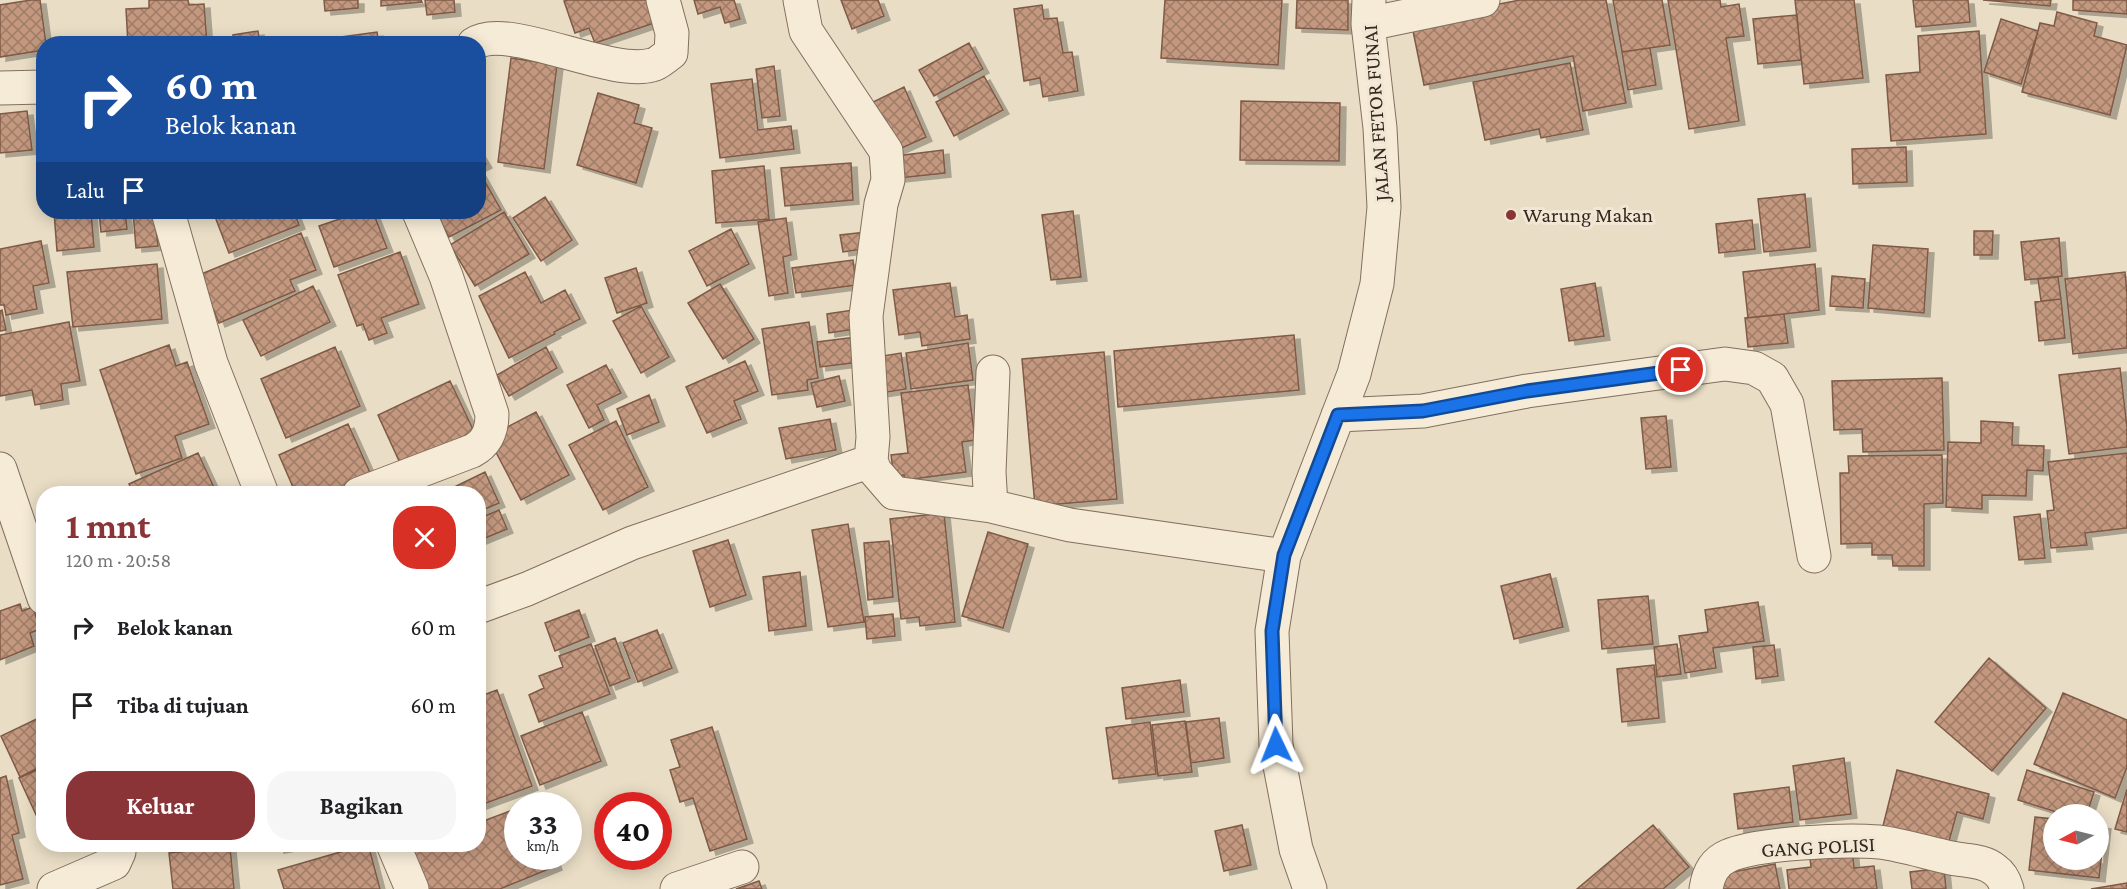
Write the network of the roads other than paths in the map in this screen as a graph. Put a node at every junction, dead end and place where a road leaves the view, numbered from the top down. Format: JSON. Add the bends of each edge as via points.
{"nodes":[{"id":1,"x":663,"y":0,"type":"edge"},
{"id":2,"x":800,"y":0,"type":"edge"},
{"id":3,"x":1483,"y":0,"type":"edge"},
{"id":4,"x":1369,"y":12,"type":"edge"},
{"id":5,"x":486,"y":40,"type":"edge"},
{"id":6,"x":36,"y":87,"type":"edge"},
{"id":7,"x":0,"y":88,"type":"edge"},
{"id":8,"x":170,"y":219,"type":"edge"},
{"id":9,"x":422,"y":219,"type":"edge"},
{"id":10,"x":993,"y":372,"type":"dead end"},
{"id":11,"x":1338,"y":415,"type":"junction"},
{"id":12,"x":871,"y":461,"type":"junction"},
{"id":13,"x":0,"y":469,"type":"edge"},
{"id":14,"x":259,"y":486,"type":"edge"},
{"id":15,"x":380,"y":486,"type":"edge"},
{"id":16,"x":991,"y":506,"type":"junction"},
{"id":17,"x":1284,"y":555,"type":"junction"},
{"id":18,"x":1815,"y":556,"type":"dead end"},
{"id":19,"x":36,"y":575,"type":"edge"},
{"id":20,"x":486,"y":604,"type":"edge"},
{"id":21,"x":119,"y":852,"type":"edge"},
{"id":22,"x":396,"y":852,"type":"edge"},
{"id":23,"x":742,"y":867,"type":"dead end"},
{"id":24,"x":54,"y":889,"type":"edge"},
{"id":25,"x":412,"y":889,"type":"edge"},
{"id":26,"x":677,"y":889,"type":"edge"},
{"id":27,"x":1310,"y":889,"type":"edge"},
{"id":28,"x":1706,"y":889,"type":"edge"},
{"id":29,"x":2007,"y":889,"type":"edge"}],
"edges":[{"from":1,"to":5,"type":"street","via":[[672,33],[671,53],[652,65],[621,67],[572,53],[493,37]]},
{"from":2,"to":12,"type":"street","via":[[806,31],[886,151],[888,180],[881,204],[866,316]]},
{"from":3,"to":4,"type":"street"},
{"from":4,"to":11,"type":"street","name":"JALAN FETOR FUNAI","via":[[1384,207],[1377,284],[1354,374]]},
{"from":6,"to":7,"type":"street"},
{"from":8,"to":14,"type":"street","via":[[211,363]]},
{"from":9,"to":15,"type":"street","via":[[446,276],[492,424],[485,441],[472,451]]},
{"from":10,"to":16,"type":"street"},
{"from":11,"to":17,"type":"street","name":"JALAN FETOR FUNAI"},
{"from":11,"to":18,"type":"street","via":[[1423,411],[1527,391],[1725,364],[1754,368],[1772,378],[1787,404]]},
{"from":12,"to":16,"type":"street","via":[[894,493]]},
{"from":12,"to":20,"type":"street","via":[[632,543]]},
{"from":13,"to":19,"type":"street"},
{"from":16,"to":17,"type":"street","via":[[1070,525]]},
{"from":17,"to":27,"type":"street","name":"JALAN FETOR FUNAI","via":[[1272,631],[1276,745],[1296,849]]},
{"from":21,"to":24,"type":"street","via":[[114,863]]},
{"from":22,"to":25,"type":"street"},
{"from":23,"to":26,"type":"street"},
{"from":28,"to":29,"type":"street","name":"GANG POLISI","via":[[1713,867],[1726,856],[1744,850],[1880,842],[1981,863],[1995,869]]}]}
